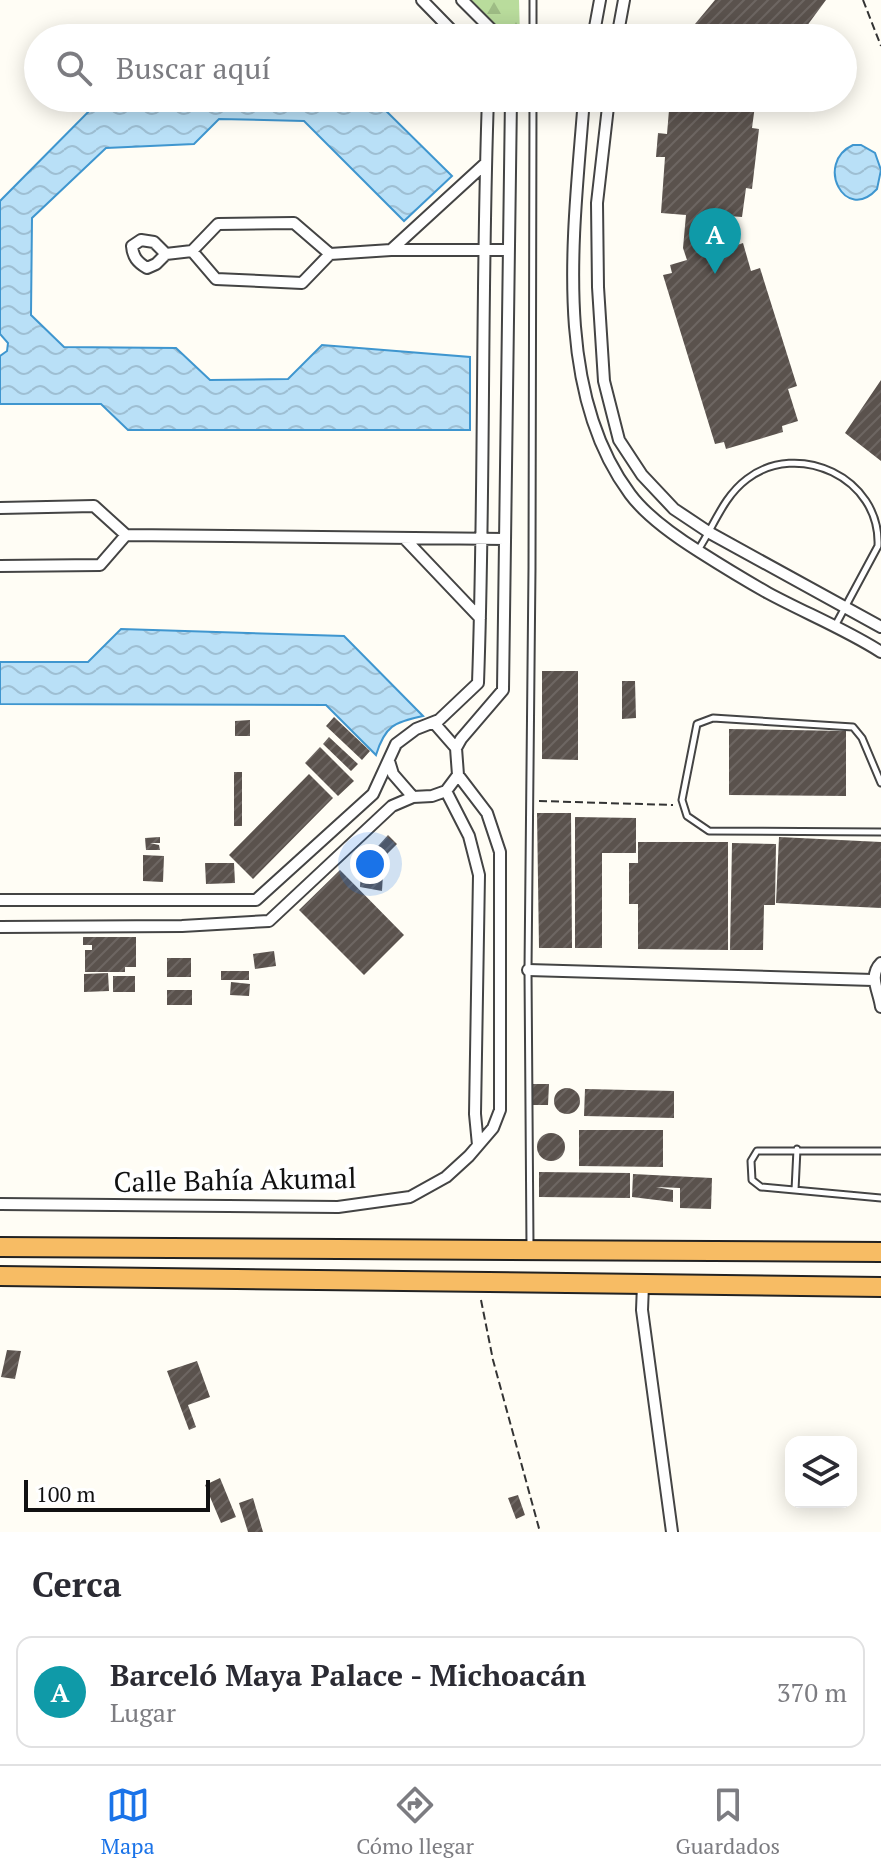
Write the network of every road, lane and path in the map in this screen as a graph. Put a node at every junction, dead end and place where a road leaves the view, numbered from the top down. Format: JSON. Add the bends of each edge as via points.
{"nodes":[{"id":1,"x":422,"y":0,"type":"edge"},
{"id":2,"x":462,"y":0,"type":"edge"},
{"id":3,"x":533,"y":0,"type":"edge"},
{"id":4,"x":600,"y":0,"type":"edge"},
{"id":5,"x":624,"y":0,"type":"edge"},
{"id":6,"x":863,"y":0,"type":"edge"},
{"id":7,"x":445,"y":24,"type":"edge"},
{"id":8,"x":486,"y":24,"type":"edge"},
{"id":9,"x":533,"y":24,"type":"edge"},
{"id":10,"x":596,"y":24,"type":"edge"},
{"id":11,"x":620,"y":24,"type":"edge"},
{"id":12,"x":881,"y":46,"type":"edge"},
{"id":13,"x":488,"y":112,"type":"edge"},
{"id":14,"x":511,"y":112,"type":"edge"},
{"id":15,"x":533,"y":112,"type":"edge"},
{"id":16,"x":583,"y":112,"type":"edge"},
{"id":17,"x":607,"y":112,"type":"edge"},
{"id":18,"x":486,"y":163,"type":"junction"},
{"id":19,"x":575,"y":244,"type":"junction"},
{"id":20,"x":598,"y":246,"type":"junction"},
{"id":21,"x":391,"y":250,"type":"junction"},
{"id":22,"x":509,"y":250,"type":"junction"},
{"id":23,"x":192,"y":251,"type":"junction"},
{"id":24,"x":483,"y":251,"type":"junction"},
{"id":25,"x":166,"y":254,"type":"dead end"},
{"id":26,"x":330,"y":254,"type":"junction"},
{"id":27,"x":0,"y":508,"type":"edge"},
{"id":28,"x":710,"y":533,"type":"junction"},
{"id":29,"x":126,"y":535,"type":"junction"},
{"id":30,"x":404,"y":538,"type":"junction"},
{"id":31,"x":482,"y":538,"type":"junction"},
{"id":32,"x":505,"y":539,"type":"junction"},
{"id":33,"x":698,"y":551,"type":"junction"},
{"id":34,"x":0,"y":566,"type":"edge"},
{"id":35,"x":845,"y":607,"type":"junction"},
{"id":36,"x":480,"y":619,"type":"junction"},
{"id":37,"x":835,"y":627,"type":"junction"},
{"id":38,"x":881,"y":627,"type":"edge"},
{"id":39,"x":881,"y":652,"type":"edge"},
{"id":40,"x":435,"y":724,"type":"junction"},
{"id":41,"x":456,"y":748,"type":"junction"},
{"id":42,"x":389,"y":761,"type":"junction"},
{"id":43,"x":458,"y":775,"type":"junction"},
{"id":44,"x":881,"y":783,"type":"edge"},
{"id":45,"x":446,"y":791,"type":"junction"},
{"id":46,"x":413,"y":797,"type":"junction"},
{"id":47,"x":530,"y":801,"type":"junction"},
{"id":48,"x":684,"y":806,"type":"junction"},
{"id":49,"x":881,"y":832,"type":"edge"},
{"id":50,"x":0,"y":900,"type":"edge"},
{"id":51,"x":0,"y":927,"type":"edge"},
{"id":52,"x":881,"y":963,"type":"edge"},
{"id":53,"x":528,"y":970,"type":"junction"},
{"id":54,"x":877,"y":987,"type":"edge"},
{"id":55,"x":881,"y":1007,"type":"edge"},
{"id":56,"x":478,"y":1145,"type":"junction"},
{"id":57,"x":797,"y":1149,"type":"junction"},
{"id":58,"x":881,"y":1151,"type":"edge"},
{"id":59,"x":795,"y":1190,"type":"junction"},
{"id":60,"x":881,"y":1198,"type":"edge"},
{"id":61,"x":0,"y":1204,"type":"edge"},
{"id":62,"x":0,"y":1247,"type":"edge"},
{"id":63,"x":530,"y":1250,"type":"junction"},
{"id":64,"x":881,"y":1252,"type":"edge"},
{"id":65,"x":0,"y":1276,"type":"edge"},
{"id":66,"x":478,"y":1283,"type":"junction"},
{"id":67,"x":643,"y":1285,"type":"junction"},
{"id":68,"x":880,"y":1290,"type":"edge"},
{"id":69,"x":540,"y":1532,"type":"edge"},
{"id":70,"x":672,"y":1532,"type":"edge"}],
"edges":[{"from":1,"to":7,"type":"street"},
{"from":2,"to":8,"type":"street"},
{"from":3,"to":9,"type":"lane"},
{"from":4,"to":10,"type":"street"},
{"from":5,"to":11,"type":"street"},
{"from":6,"to":12,"type":"path"},
{"from":13,"to":18,"type":"street"},
{"from":14,"to":22,"type":"street"},
{"from":15,"to":47,"type":"lane"},
{"from":16,"to":19,"type":"street"},
{"from":17,"to":20,"type":"street","via":[[597,203]]},
{"from":18,"to":21,"type":"street"},
{"from":18,"to":24,"type":"street"},
{"from":19,"to":20,"type":"street"},
{"from":19,"to":33,"type":"street","via":[[577,350],[592,424],[632,497]]},
{"from":20,"to":28,"type":"street","via":[[604,381],[619,440],[674,509]]},
{"from":21,"to":24,"type":"street"},
{"from":21,"to":26,"type":"street"},
{"from":22,"to":24,"type":"street"},
{"from":22,"to":32,"type":"street"},
{"from":23,"to":25,"type":"street"},
{"from":23,"to":26,"type":"street","via":[[218,224],[294,223]]},
{"from":23,"to":26,"type":"street","via":[[216,279],[302,283]]},
{"from":24,"to":31,"type":"street"},
{"from":27,"to":29,"type":"street","via":[[94,506]]},
{"from":28,"to":33,"type":"lane"},
{"from":28,"to":35,"type":"street"},
{"from":28,"to":35,"type":"lane","via":[[719,509],[748,478],[781,462],[821,464],[852,479],[875,509],[881,532]]},
{"from":29,"to":30,"type":"street"},
{"from":29,"to":34,"type":"street","via":[[100,565]]},
{"from":30,"to":31,"type":"street"},
{"from":30,"to":36,"type":"street"},
{"from":31,"to":32,"type":"street"},
{"from":31,"to":36,"type":"street"},
{"from":32,"to":41,"type":"street","via":[[503,690]]},
{"from":33,"to":37,"type":"street"},
{"from":35,"to":37,"type":"lane"},
{"from":35,"to":38,"type":"street"},
{"from":36,"to":40,"type":"street","via":[[478,683]]},
{"from":37,"to":39,"type":"street"},
{"from":40,"to":41,"type":"street"},
{"from":40,"to":42,"type":"street","via":[[416,729],[396,744]]},
{"from":41,"to":43,"type":"street"},
{"from":42,"to":46,"type":"street"},
{"from":42,"to":50,"type":"street","via":[[373,794],[256,900]]},
{"from":43,"to":45,"type":"street"},
{"from":43,"to":56,"type":"street","name":"Calle Bahía Akumal","via":[[487,813],[500,852],[500,1110]]},
{"from":44,"to":48,"type":"lane","via":[[853,727],[713,718],[697,724]]},
{"from":45,"to":46,"type":"street"},
{"from":45,"to":56,"type":"street","via":[[469,836],[479,875]]},
{"from":46,"to":51,"type":"street","via":[[392,806],[269,921]]},
{"from":47,"to":48,"type":"path"},
{"from":47,"to":53,"type":"lane"},
{"from":48,"to":49,"type":"lane","via":[[687,816],[709,831]]},
{"from":52,"to":54,"type":"street","via":[[876,968]]},
{"from":53,"to":54,"type":"street"},
{"from":53,"to":63,"type":"lane"},
{"from":54,"to":55,"type":"street"},
{"from":56,"to":61,"type":"street","name":"Calle Bahía Akumal","via":[[446,1177],[410,1197],[338,1207]]},
{"from":57,"to":58,"type":"lane"},
{"from":57,"to":59,"type":"lane"},
{"from":57,"to":59,"type":"lane","via":[[757,1151],[751,1161],[752,1180],[761,1187]]},
{"from":59,"to":60,"type":"lane"},
{"from":62,"to":63,"type":"highway"},
{"from":63,"to":64,"type":"highway"},
{"from":65,"to":66,"type":"highway"},
{"from":66,"to":67,"type":"highway"},
{"from":66,"to":69,"type":"path","via":[[493,1360]]},
{"from":67,"to":68,"type":"highway"},
{"from":67,"to":70,"type":"street"}]}
